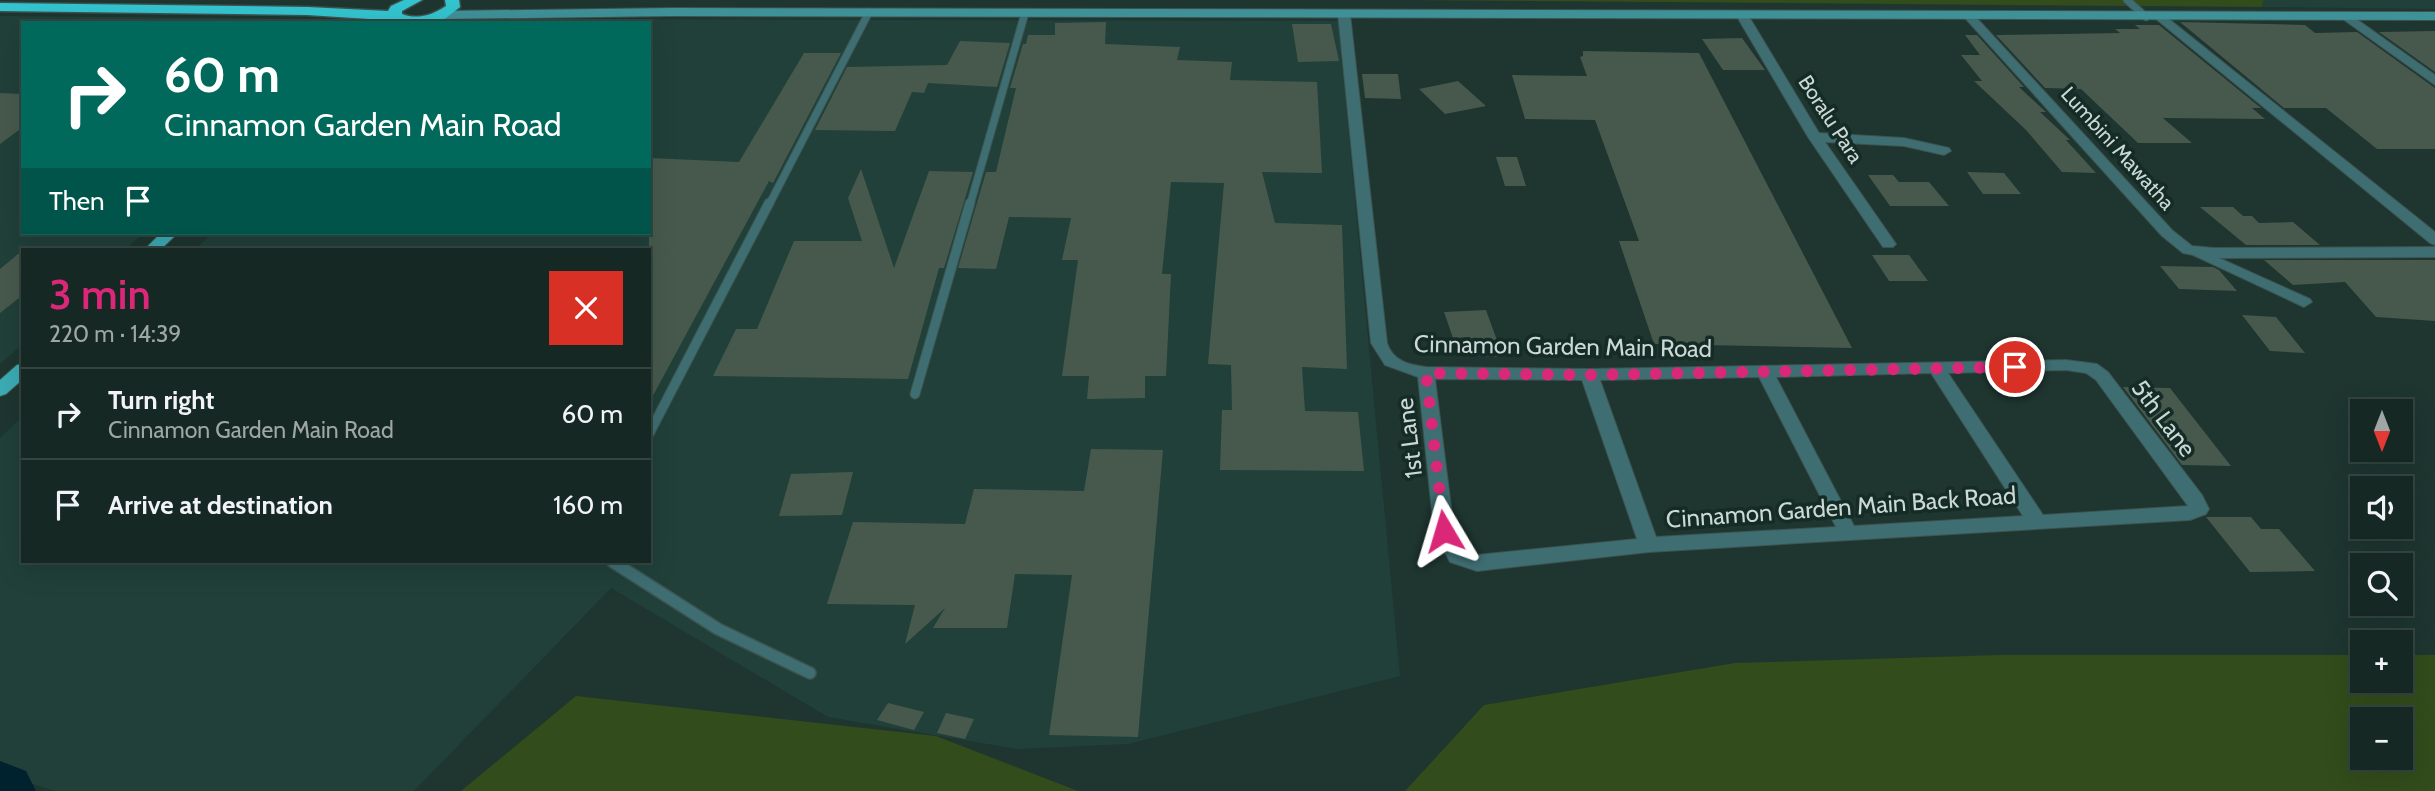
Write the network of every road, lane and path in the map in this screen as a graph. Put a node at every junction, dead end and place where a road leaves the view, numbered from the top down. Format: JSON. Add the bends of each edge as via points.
{"nodes":[{"id":1,"x":2127,"y":0,"type":"edge"},
{"id":2,"x":452,"y":1,"type":"edge"},
{"id":3,"x":410,"y":2,"type":"edge"},
{"id":4,"x":0,"y":7,"type":"edge"},
{"id":5,"x":307,"y":11,"type":"junction"},
{"id":6,"x":508,"y":12,"type":"junction"},
{"id":7,"x":869,"y":12,"type":"junction"},
{"id":8,"x":1025,"y":13,"type":"junction"},
{"id":9,"x":1344,"y":14,"type":"junction"},
{"id":10,"x":1742,"y":15,"type":"junction"},
{"id":11,"x":2344,"y":15,"type":"junction"},
{"id":12,"x":1969,"y":16,"type":"junction"},
{"id":13,"x":2435,"y":16,"type":"edge"},
{"id":14,"x":2146,"y":17,"type":"junction"},
{"id":15,"x":2160,"y":17,"type":"junction"},
{"id":16,"x":394,"y":19,"type":"edge"},
{"id":17,"x":430,"y":20,"type":"edge"},
{"id":18,"x":2435,"y":81,"type":"edge"},
{"id":19,"x":1815,"y":137,"type":"junction"},
{"id":20,"x":1944,"y":151,"type":"dead end"},
{"id":21,"x":168,"y":235,"type":"edge"},
{"id":22,"x":2435,"y":240,"type":"edge"},
{"id":23,"x":1888,"y":244,"type":"dead end"},
{"id":24,"x":153,"y":248,"type":"edge"},
{"id":25,"x":2188,"y":250,"type":"junction"},
{"id":26,"x":2435,"y":252,"type":"edge"},
{"id":27,"x":2304,"y":302,"type":"dead end"},
{"id":28,"x":2091,"y":368,"type":"joint"},
{"id":29,"x":1937,"y":369,"type":"junction"},
{"id":30,"x":21,"y":371,"type":"edge"},
{"id":31,"x":1765,"y":371,"type":"junction"},
{"id":32,"x":1426,"y":373,"type":"junction"},
{"id":33,"x":1589,"y":375,"type":"junction"},
{"id":34,"x":0,"y":390,"type":"edge"},
{"id":35,"x":915,"y":394,"type":"dead end"},
{"id":36,"x":651,"y":430,"type":"edge"},
{"id":37,"x":2195,"y":500,"type":"joint"},
{"id":38,"x":2036,"y":520,"type":"junction"},
{"id":39,"x":1848,"y":532,"type":"junction"},
{"id":40,"x":1649,"y":545,"type":"junction"},
{"id":41,"x":615,"y":563,"type":"edge"},
{"id":42,"x":1477,"y":563,"type":"joint"},
{"id":43,"x":810,"y":673,"type":"dead end"}],
"edges":[{"from":1,"to":14,"type":"lane"},
{"from":2,"to":6,"type":"street"},
{"from":2,"to":17,"type":"highway","via":[[453,7]]},
{"from":3,"to":5,"type":"highway"},
{"from":3,"to":16,"type":"highway","via":[[396,9]]},
{"from":4,"to":5,"type":"highway"},
{"from":5,"to":16,"type":"highway"},
{"from":6,"to":7,"type":"street"},
{"from":6,"to":17,"type":"street"},
{"from":7,"to":8,"type":"street"},
{"from":7,"to":36,"type":"lane"},
{"from":8,"to":9,"type":"street"},
{"from":8,"to":35,"type":"lane"},
{"from":9,"to":10,"type":"street"},
{"from":9,"to":32,"type":"street","name":"Cinnamon Garden Main Road","via":[[1380,350],[1401,369]]},
{"from":10,"to":12,"type":"street"},
{"from":10,"to":19,"type":"street","name":"Boralu Para"},
{"from":11,"to":13,"type":"street"},
{"from":11,"to":15,"type":"street"},
{"from":11,"to":18,"type":"street"},
{"from":12,"to":14,"type":"street"},
{"from":12,"to":25,"type":"street","name":"Lumbini Mawatha","via":[[2167,233]]},
{"from":14,"to":15,"type":"street"},
{"from":15,"to":22,"type":"street"},
{"from":16,"to":17,"type":"highway"},
{"from":19,"to":20,"type":"street","via":[[1904,142]]},
{"from":19,"to":23,"type":"street","name":"Boralu Para"},
{"from":21,"to":24,"type":"main road"},
{"from":25,"to":26,"type":"street"},
{"from":25,"to":27,"type":"street","name":"Lumbini Mawatha"},
{"from":28,"to":29,"type":"street","name":"Cinnamon Garden Main Road"},
{"from":28,"to":37,"type":"street","name":"5th Lane","via":[[2102,376]]},
{"from":29,"to":31,"type":"street","name":"Cinnamon Garden Main Road"},
{"from":29,"to":38,"type":"street"},
{"from":30,"to":34,"type":"main road"},
{"from":31,"to":33,"type":"street","name":"Cinnamon Garden Main Road"},
{"from":31,"to":39,"type":"street"},
{"from":32,"to":33,"type":"street","name":"Cinnamon Garden Main Road"},
{"from":32,"to":42,"type":"street","name":"1st Lane","via":[[1444,531],[1457,557]]},
{"from":33,"to":40,"type":"street"},
{"from":37,"to":38,"type":"street","name":"Cinnamon Garden Main Back Road","via":[[2199,509],[2190,513]]},
{"from":38,"to":39,"type":"street","name":"Cinnamon Garden Main Back Road"},
{"from":39,"to":40,"type":"street","name":"Cinnamon Garden Main Back Road"},
{"from":40,"to":42,"type":"street","name":"Cinnamon Garden Main Back Road"},
{"from":41,"to":43,"type":"lane","via":[[718,629]]}]}
